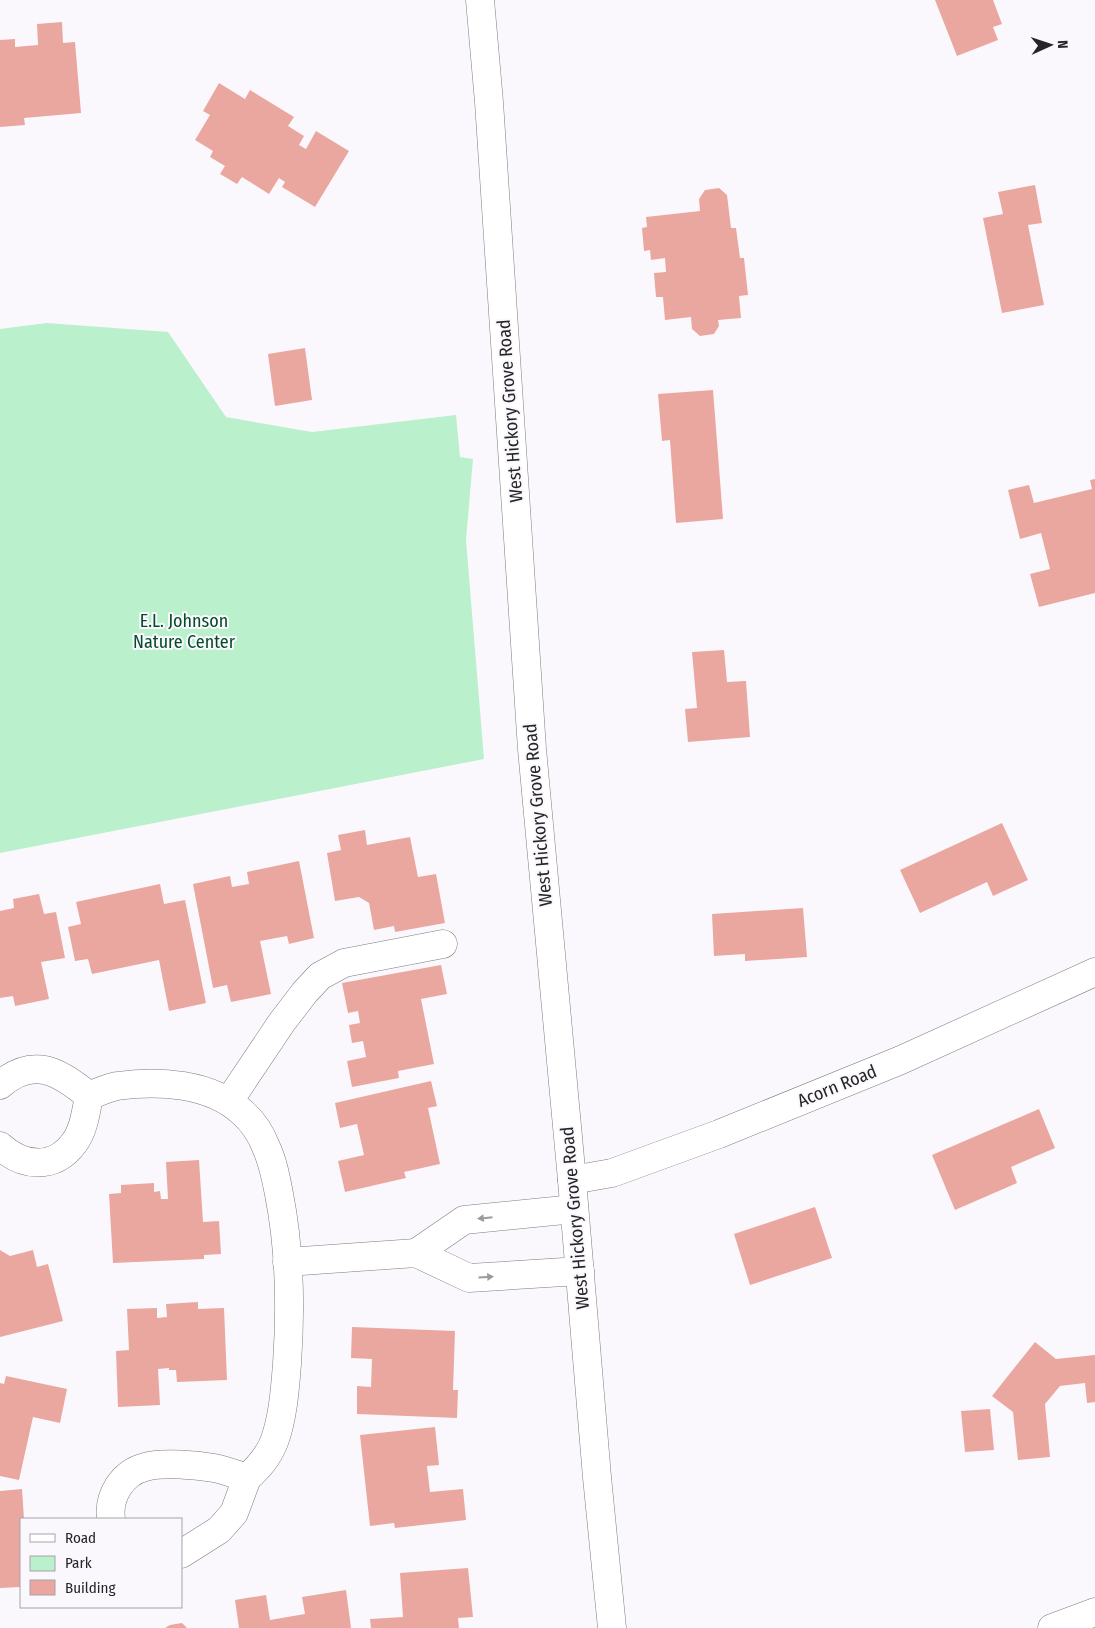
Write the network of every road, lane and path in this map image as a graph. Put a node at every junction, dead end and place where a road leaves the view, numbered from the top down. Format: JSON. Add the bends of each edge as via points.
{"nodes":[{"id":1,"x":480,"y":0,"type":"edge"},
{"id":2,"x":443,"y":944,"type":"dead end"},
{"id":3,"x":1095,"y":972,"type":"edge"},
{"id":4,"x":0,"y":1085,"type":"edge"},
{"id":5,"x":89,"y":1096,"type":"junction"},
{"id":6,"x":229,"y":1102,"type":"junction"},
{"id":7,"x":0,"y":1146,"type":"edge"},
{"id":8,"x":572,"y":1180,"type":"junction"},
{"id":9,"x":574,"y":1210,"type":"junction"},
{"id":10,"x":416,"y":1253,"type":"junction"},
{"id":11,"x":288,"y":1262,"type":"junction"},
{"id":12,"x":580,"y":1271,"type":"junction"},
{"id":13,"x":248,"y":1478,"type":"junction"},
{"id":14,"x":111,"y":1518,"type":"edge"},
{"id":15,"x":182,"y":1553,"type":"edge"},
{"id":16,"x":1095,"y":1612,"type":"edge"},
{"id":17,"x":612,"y":1628,"type":"edge"},
{"id":18,"x":1052,"y":1628,"type":"edge"}],
"edges":[{"from":1,"to":8,"type":"main road","name":"West Hickory Grove Road","via":[[532,749]]},
{"from":2,"to":6,"type":"main road","via":[[344,963],[320,976],[282,1022]]},
{"from":3,"to":8,"type":"main road","name":"Acorn Road","via":[[902,1060],[737,1126],[612,1174]]},
{"from":4,"to":5,"type":"main road","via":[[20,1071],[44,1069],[74,1083]]},
{"from":5,"to":6,"type":"main road","via":[[116,1086],[148,1083],[187,1086]]},
{"from":5,"to":7,"type":"main road","via":[[75,1142],[65,1153],[38,1163],[23,1161]]},
{"from":6,"to":11,"type":"main road","via":[[256,1128],[266,1146],[274,1168],[283,1215]]},
{"from":8,"to":9,"type":"main road","name":"West Hickory Grove Road"},
{"from":9,"to":10,"type":"main road","one_way":true,"via":[[464,1220]]},
{"from":9,"to":12,"type":"main road","name":"West Hickory Grove Road"},
{"from":10,"to":11,"type":"main road"},
{"from":10,"to":12,"type":"main road","one_way":true,"via":[[469,1278]]},
{"from":11,"to":13,"type":"main road","via":[[289,1326],[284,1396],[274,1441],[264,1463]]},
{"from":12,"to":17,"type":"main road","name":"West Hickory Grove Road"},
{"from":13,"to":14,"type":"main road","via":[[215,1468],[161,1464],[144,1467],[124,1478],[115,1491]]},
{"from":13,"to":15,"type":"main road","via":[[234,1513],[219,1530]]},
{"from":16,"to":18,"type":"main road"}]}
